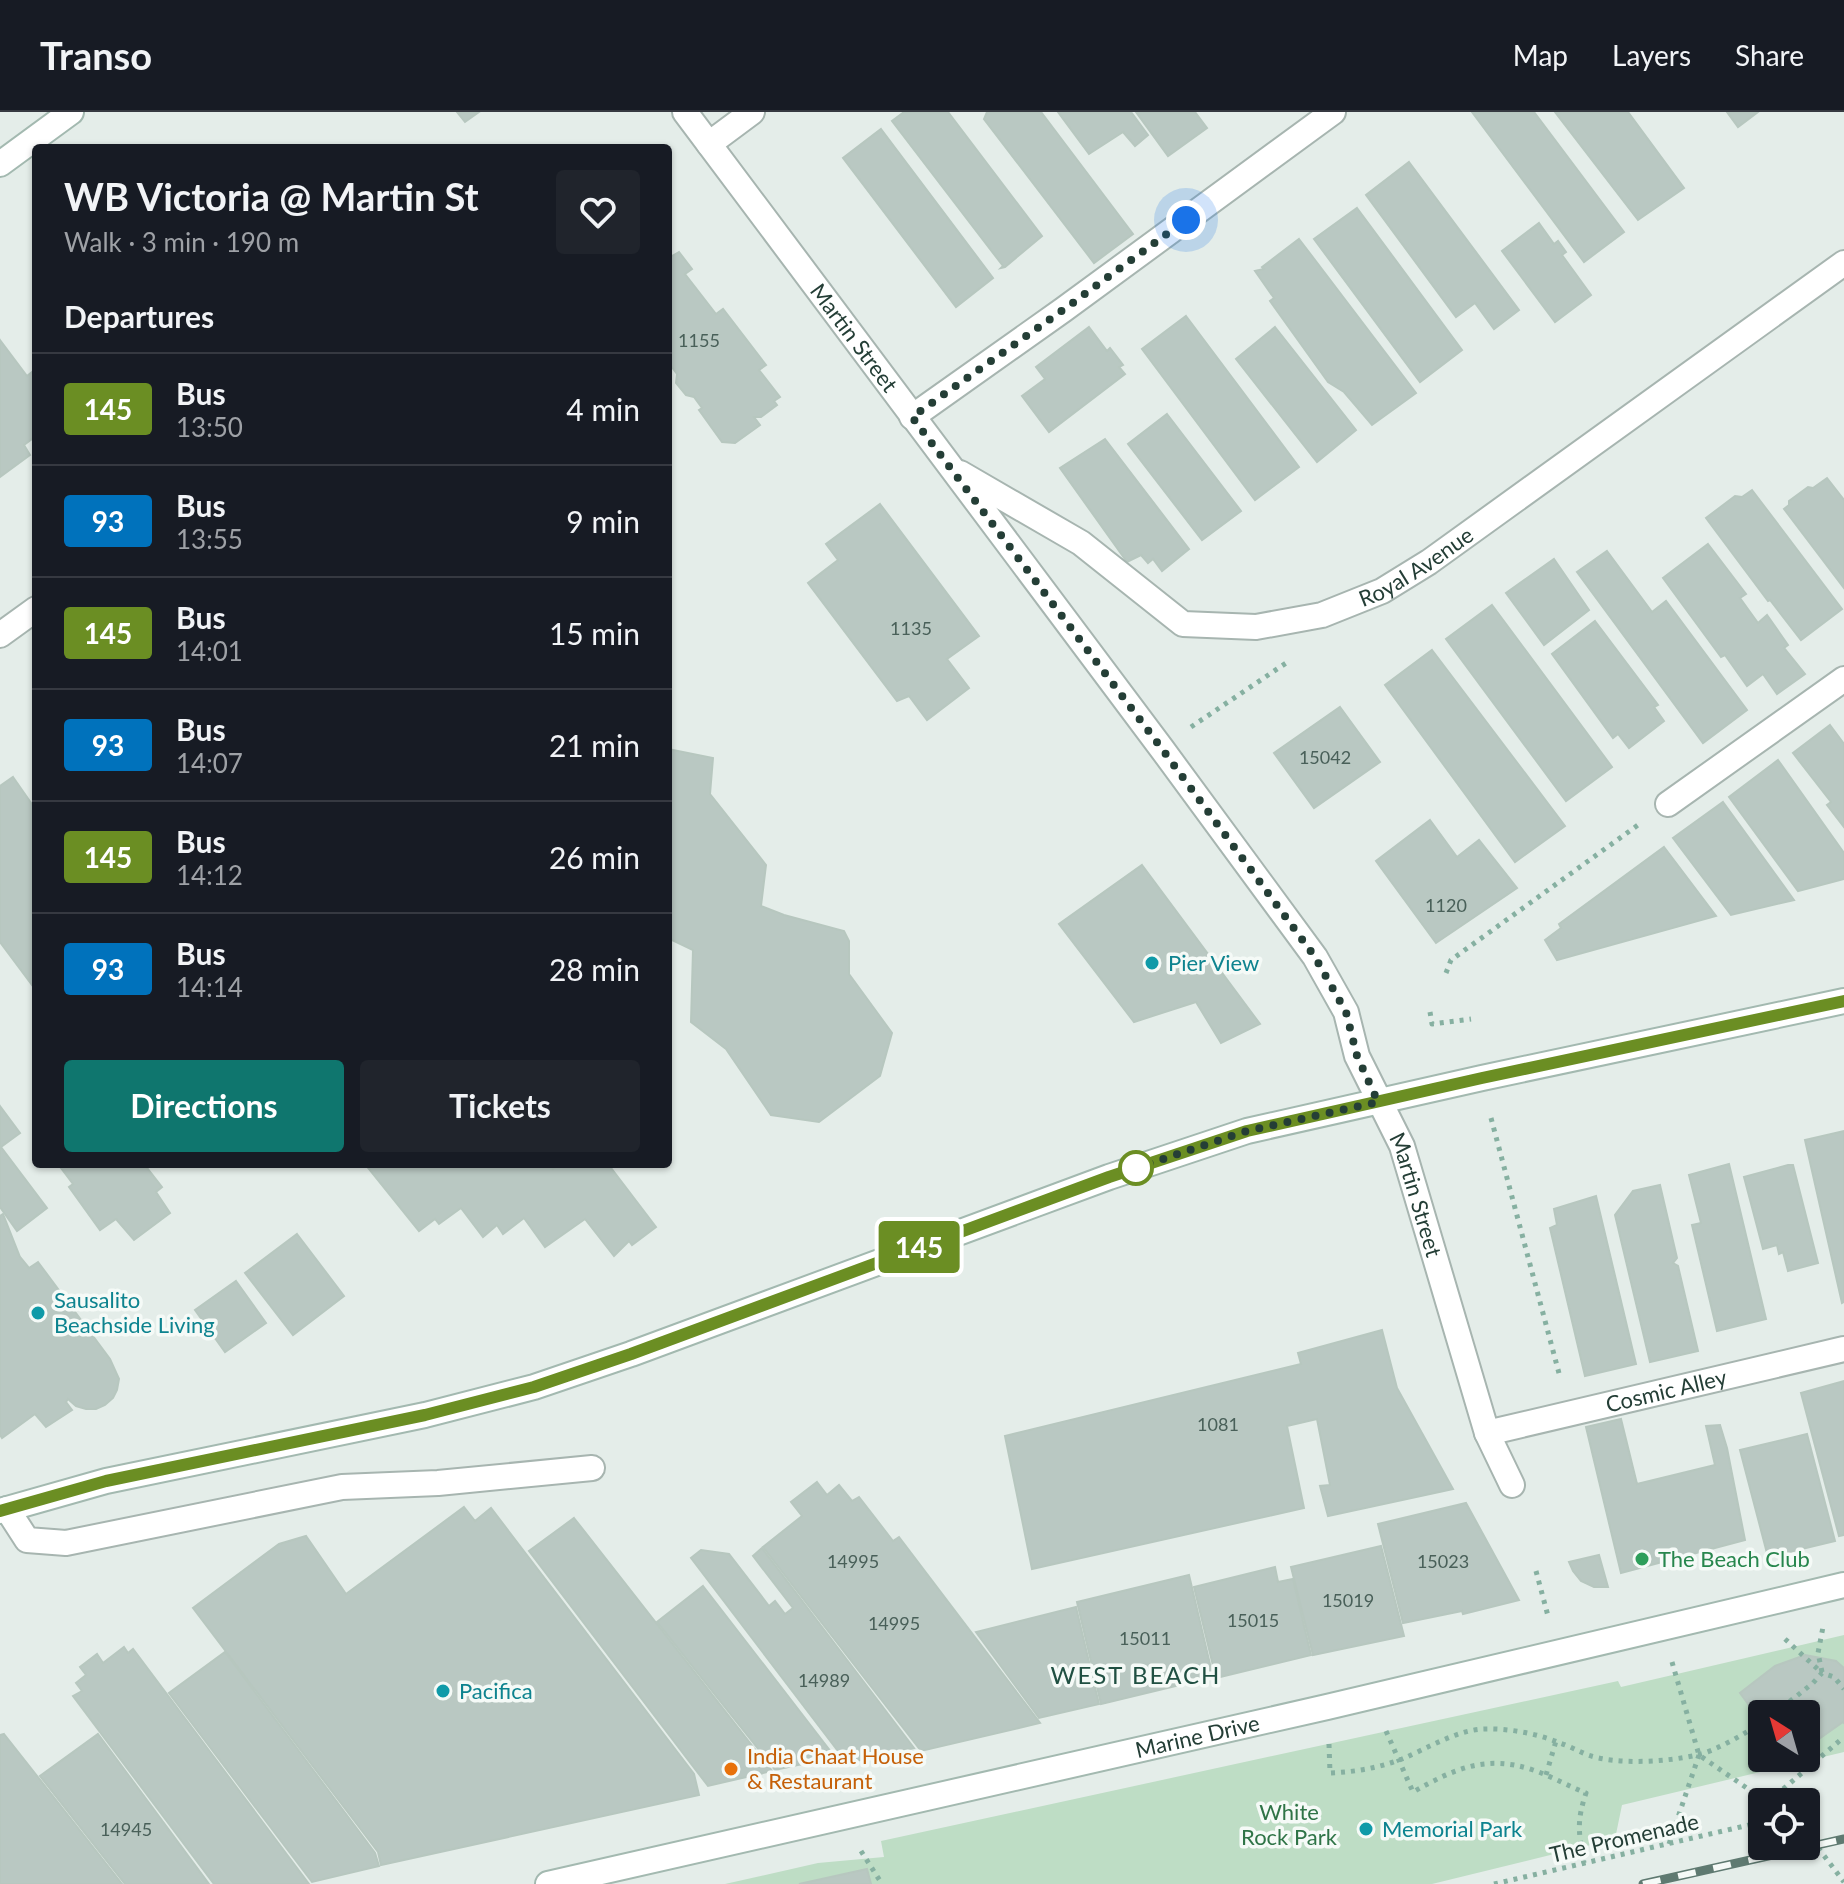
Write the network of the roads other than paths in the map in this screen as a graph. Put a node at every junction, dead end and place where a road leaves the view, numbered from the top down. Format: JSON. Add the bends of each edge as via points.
{"nodes":[{"id":1,"x":71,"y":112,"type":"edge"},
{"id":2,"x":685,"y":112,"type":"edge"},
{"id":3,"x":752,"y":112,"type":"edge"},
{"id":4,"x":1333,"y":112,"type":"edge"},
{"id":5,"x":709,"y":144,"type":"junction"},
{"id":6,"x":0,"y":164,"type":"edge"},
{"id":7,"x":1844,"y":263,"type":"edge"},
{"id":8,"x":912,"y":417,"type":"junction"},
{"id":9,"x":951,"y":468,"type":"junction"},
{"id":10,"x":32,"y":612,"type":"edge"},
{"id":11,"x":0,"y":635,"type":"edge"},
{"id":12,"x":1844,"y":679,"type":"edge"},
{"id":13,"x":1668,"y":804,"type":"road end"},
{"id":14,"x":1844,"y":1001,"type":"edge"},
{"id":15,"x":1378,"y":1102,"type":"junction"},
{"id":16,"x":1844,"y":1349,"type":"edge"},
{"id":17,"x":1487,"y":1433,"type":"junction"},
{"id":18,"x":592,"y":1468,"type":"dead end"},
{"id":19,"x":1512,"y":1485,"type":"dead end"},
{"id":20,"x":3,"y":1510,"type":"edge"},
{"id":21,"x":1844,"y":1585,"type":"edge"},
{"id":22,"x":548,"y":1884,"type":"edge"}],
"edges":[{"from":1,"to":6,"type":"street"},
{"from":2,"to":5,"type":"street","name":"Martin Street"},
{"from":3,"to":5,"type":"street"},
{"from":4,"to":8,"type":"street"},
{"from":5,"to":8,"type":"street","name":"Martin Street"},
{"from":7,"to":9,"type":"street","name":"Royal Avenue","via":[[1429,562],[1382,591],[1322,615],[1256,627],[1183,624],[1081,543]]},
{"from":8,"to":9,"type":"street","name":"Martin Street"},
{"from":9,"to":15,"type":"street","name":"Martin Street","via":[[1315,957],[1346,1012],[1357,1056]]},
{"from":10,"to":11,"type":"street"},
{"from":12,"to":13,"type":"street"},
{"from":14,"to":15,"type":"street"},
{"from":15,"to":17,"type":"street","name":"Martin Street","via":[[1402,1146]]},
{"from":15,"to":20,"type":"street","via":[[1247,1131],[1109,1177],[534,1387],[106,1481]]},
{"from":16,"to":17,"type":"street","name":"Cosmic Alley"},
{"from":17,"to":19,"type":"street","name":"Martin Street"},
{"from":18,"to":20,"type":"street","via":[[342,1487],[66,1543],[27,1540]]},
{"from":21,"to":22,"type":"street","name":"Marine Drive"}]}
